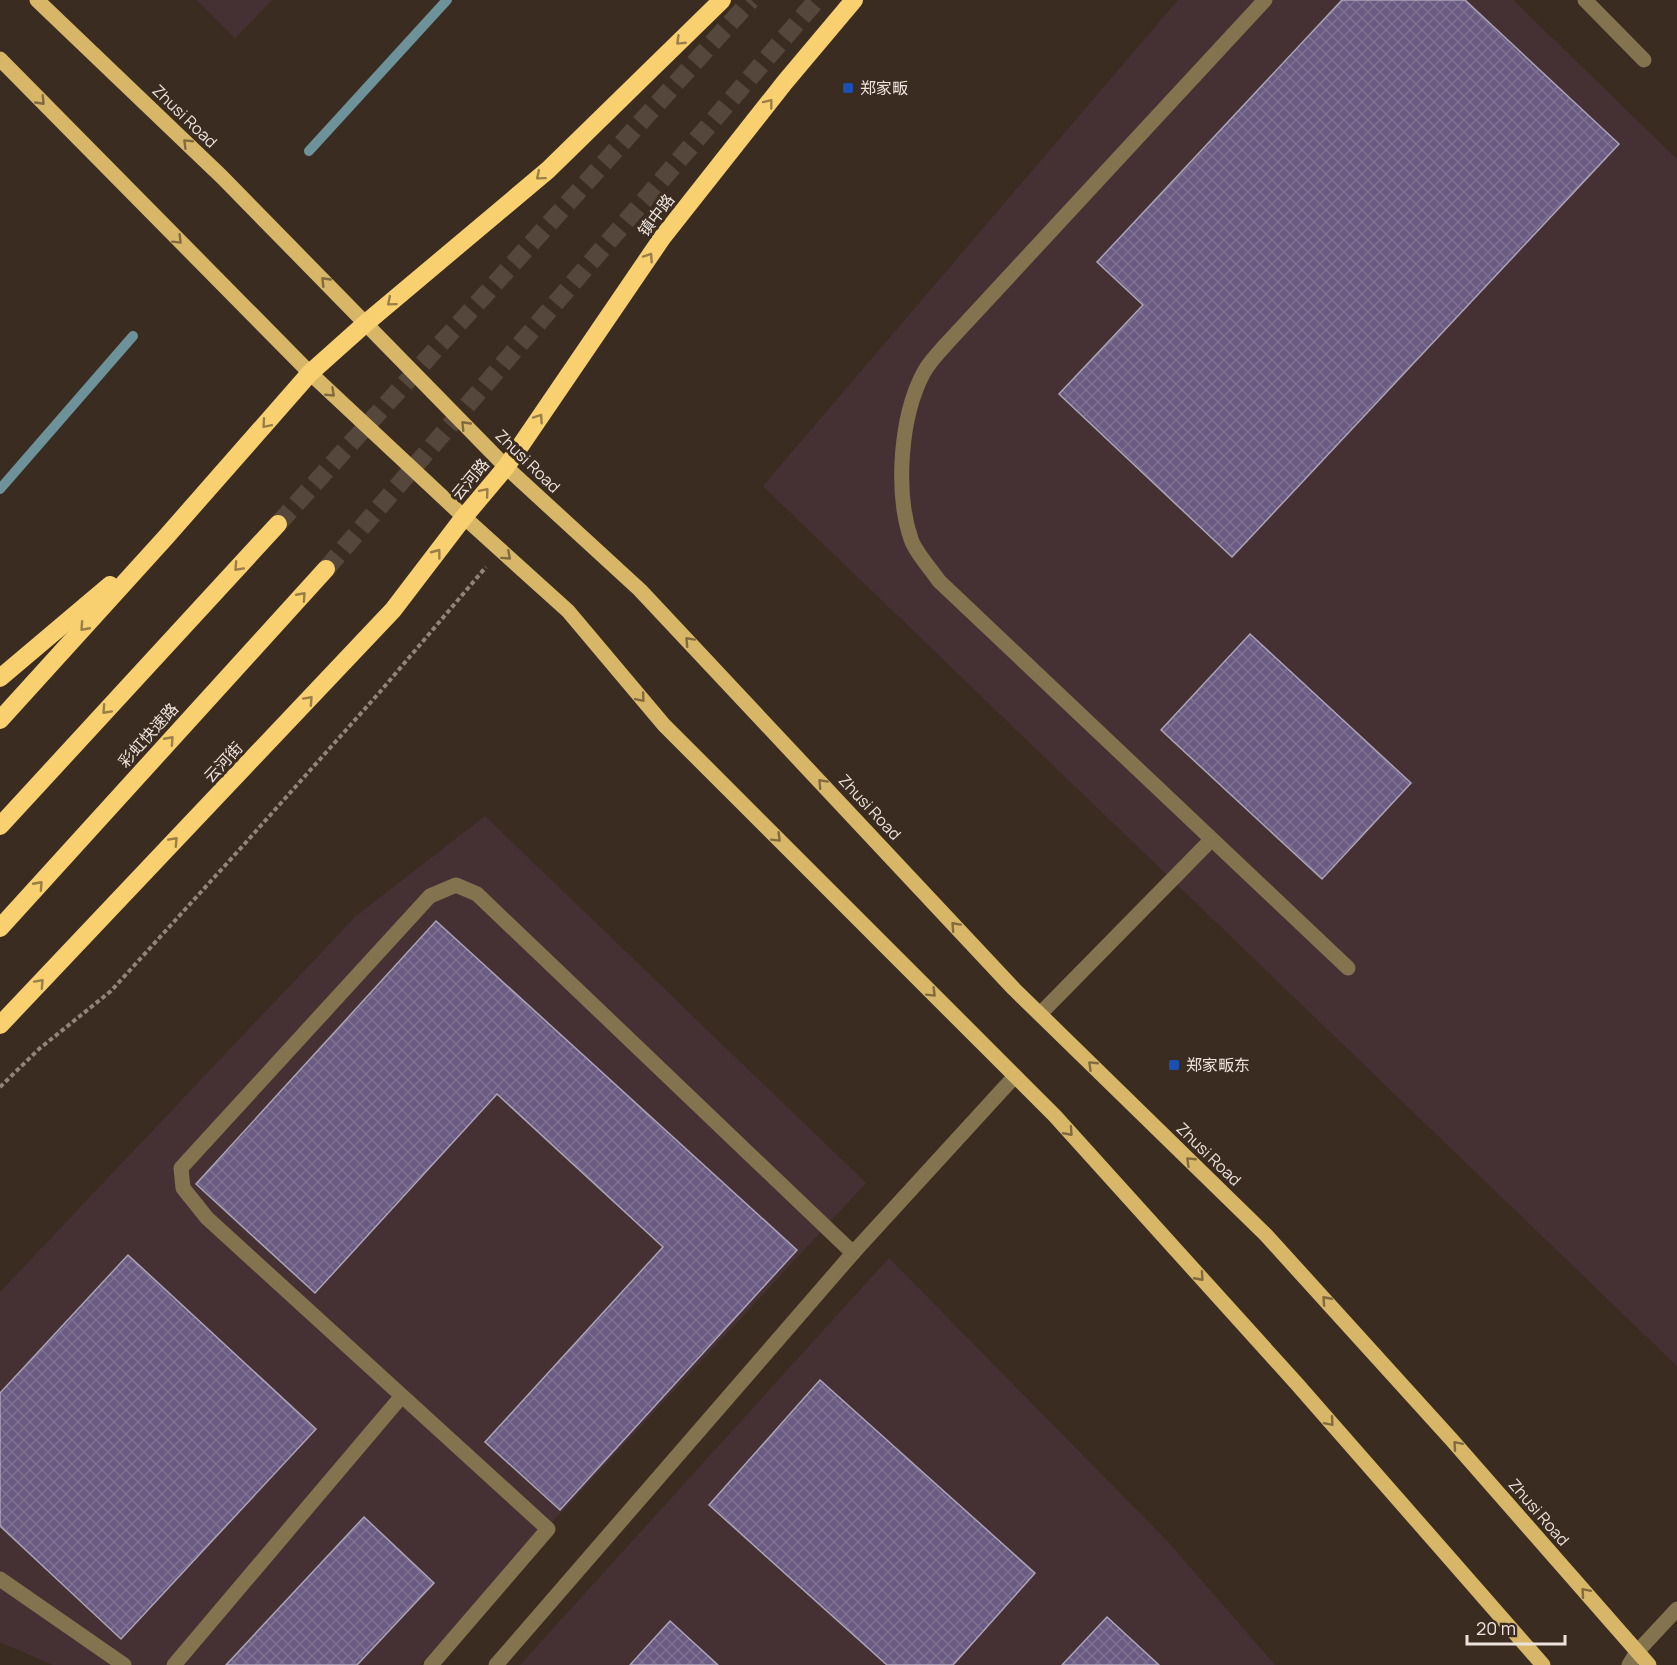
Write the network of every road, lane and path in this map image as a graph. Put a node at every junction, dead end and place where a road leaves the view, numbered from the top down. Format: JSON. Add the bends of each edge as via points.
{"nodes":[{"id":1,"x":37,"y":0,"type":"edge"},
{"id":2,"x":722,"y":0,"type":"edge"},
{"id":3,"x":854,"y":0,"type":"edge"},
{"id":4,"x":1265,"y":0,"type":"edge"},
{"id":5,"x":1585,"y":0,"type":"edge"},
{"id":6,"x":0,"y":59,"type":"edge"},
{"id":7,"x":1644,"y":60,"type":"dead end"},
{"id":8,"x":366,"y":323,"type":"junction"},
{"id":9,"x":310,"y":373,"type":"junction"},
{"id":10,"x":506,"y":466,"type":"junction"},
{"id":11,"x":464,"y":517,"type":"junction"},
{"id":12,"x":278,"y":524,"type":"tunnel mouth"},
{"id":13,"x":166,"y":537,"type":"junction"},
{"id":14,"x":501,"y":550,"type":"junction"},
{"id":15,"x":326,"y":569,"type":"tunnel mouth"},
{"id":16,"x":0,"y":678,"type":"edge"},
{"id":17,"x":0,"y":720,"type":"edge"},
{"id":18,"x":0,"y":826,"type":"edge"},
{"id":19,"x":1211,"y":840,"type":"junction"},
{"id":20,"x":0,"y":928,"type":"edge"},
{"id":21,"x":1348,"y":968,"type":"dead end"},
{"id":22,"x":1040,"y":1014,"type":"junction"},
{"id":23,"x":0,"y":1025,"type":"edge"},
{"id":24,"x":1015,"y":1077,"type":"junction"},
{"id":25,"x":0,"y":1087,"type":"edge"},
{"id":26,"x":853,"y":1253,"type":"junction"},
{"id":27,"x":401,"y":1397,"type":"junction"},
{"id":28,"x":0,"y":1579,"type":"edge"},
{"id":29,"x":1677,"y":1609,"type":"edge"},
{"id":30,"x":1633,"y":1658,"type":"edge"},
{"id":31,"x":124,"y":1665,"type":"edge"},
{"id":32,"x":174,"y":1665,"type":"edge"},
{"id":33,"x":431,"y":1665,"type":"edge"},
{"id":34,"x":496,"y":1665,"type":"edge"},
{"id":35,"x":1543,"y":1665,"type":"edge"},
{"id":36,"x":1649,"y":1665,"type":"edge"}],
"edges":[{"from":8,"to":1,"type":"main road","name":"Zhusi Road","one_way":true,"via":[[222,177]]},
{"from":2,"to":8,"type":"highway","one_way":true,"via":[[548,170]]},
{"from":10,"to":3,"type":"highway","name":"镇中路","one_way":true,"via":[[662,238]]},
{"from":4,"to":19,"type":"street","via":[[924,371],[910,406],[902,453],[903,500],[911,541],[939,581]]},
{"from":5,"to":7,"type":"street"},
{"from":6,"to":9,"type":"main road","one_way":true},
{"from":8,"to":9,"type":"highway"},
{"from":10,"to":8,"type":"main road","name":"Zhusi Road","one_way":true},
{"from":9,"to":11,"type":"main road","one_way":true},
{"from":9,"to":13,"type":"highway","one_way":true},
{"from":11,"to":10,"type":"highway","name":"云河路","one_way":true},
{"from":22,"to":10,"type":"main road","name":"Zhusi Road","one_way":true,"via":[[640,590]]},
{"from":11,"to":14,"type":"main road"},
{"from":23,"to":11,"type":"highway","name":"云河街","one_way":true,"via":[[393,610]]},
{"from":12,"to":18,"type":"highway","one_way":true},
{"from":13,"to":16,"type":"highway"},
{"from":13,"to":17,"type":"highway","one_way":true},
{"from":14,"to":24,"type":"main road","one_way":true,"via":[[568,611],[664,725]]},
{"from":14,"to":25,"type":"path","via":[[364,710],[111,991],[39,1049]]},
{"from":20,"to":15,"type":"highway","name":"彩虹快速路","one_way":true},
{"from":19,"to":21,"type":"street"},
{"from":19,"to":22,"type":"street"},
{"from":30,"to":22,"type":"main road","name":"Zhusi Road","one_way":true,"via":[[1451,1439],[1266,1234]]},
{"from":24,"to":26,"type":"street"},
{"from":24,"to":35,"type":"main road","one_way":true,"via":[[1274,1358]]},
{"from":26,"to":27,"type":"street","via":[[477,894],[456,885],[430,896],[181,1168],[183,1188],[207,1218]]},
{"from":26,"to":34,"type":"street"},
{"from":27,"to":32,"type":"street"},
{"from":27,"to":33,"type":"street","via":[[548,1529]]},
{"from":28,"to":31,"type":"street"},
{"from":29,"to":30,"type":"street"},
{"from":30,"to":36,"type":"main road","name":"Zhusi Road"}]}
